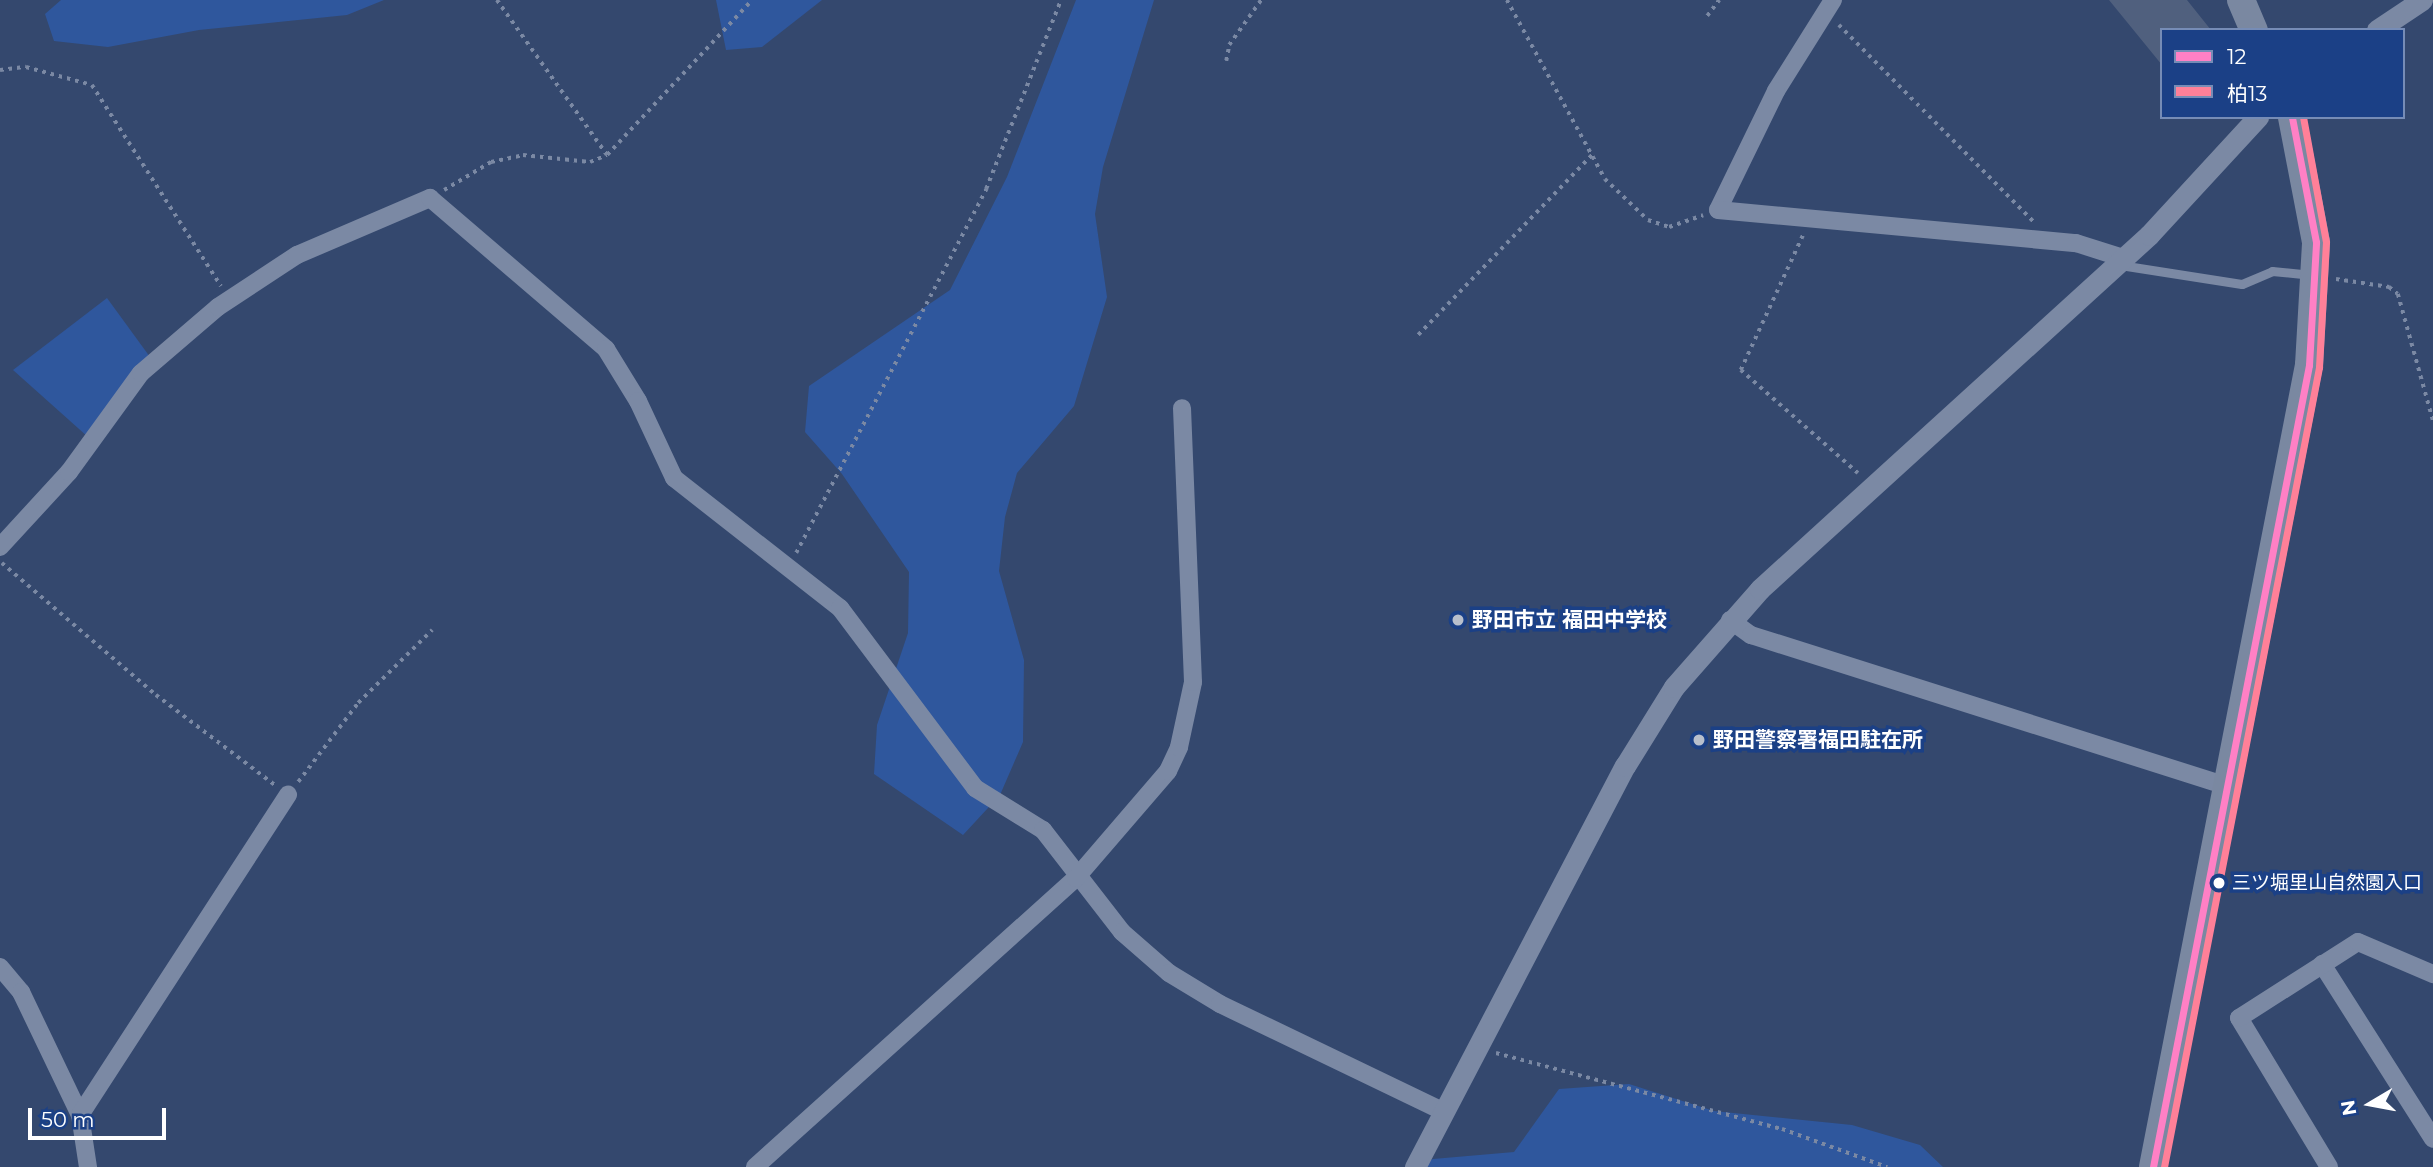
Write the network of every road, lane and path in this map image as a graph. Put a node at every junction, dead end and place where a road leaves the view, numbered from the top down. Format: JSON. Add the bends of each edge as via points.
{"nodes":[{"id":1,"x":497,"y":0,"type":"edge"},
{"id":2,"x":752,"y":0,"type":"edge"},
{"id":3,"x":1061,"y":0,"type":"edge"},
{"id":4,"x":1261,"y":0,"type":"edge"},
{"id":5,"x":1507,"y":0,"type":"edge"},
{"id":6,"x":1719,"y":0,"type":"edge"},
{"id":7,"x":2241,"y":0,"type":"edge"},
{"id":8,"x":2422,"y":0,"type":"edge"},
{"id":9,"x":1828,"y":6,"type":"edge"},
{"id":10,"x":1707,"y":16,"type":"dead end"},
{"id":11,"x":2253,"y":28,"type":"edge"},
{"id":12,"x":2380,"y":28,"type":"edge"},
{"id":13,"x":1226,"y":61,"type":"dead end"},
{"id":14,"x":0,"y":70,"type":"edge"},
{"id":15,"x":2257,"y":119,"type":"edge"},
{"id":16,"x":2292,"y":119,"type":"edge"},
{"id":17,"x":607,"y":155,"type":"junction"},
{"id":18,"x":1592,"y":155,"type":"junction"},
{"id":19,"x":430,"y":198,"type":"junction"},
{"id":20,"x":1718,"y":210,"type":"junction"},
{"id":21,"x":1812,"y":215,"type":"junction"},
{"id":22,"x":2053,"y":242,"type":"junction"},
{"id":23,"x":2119,"y":261,"type":"junction"},
{"id":24,"x":2317,"y":276,"type":"junction"},
{"id":25,"x":230,"y":299,"type":"junction"},
{"id":26,"x":1418,"y":335,"type":"dead end"},
{"id":27,"x":1182,"y":408,"type":"dead end"},
{"id":28,"x":2433,"y":420,"type":"edge"},
{"id":29,"x":1873,"y":486,"type":"junction"},
{"id":30,"x":0,"y":547,"type":"edge"},
{"id":31,"x":0,"y":561,"type":"edge"},
{"id":32,"x":789,"y":567,"type":"junction"},
{"id":33,"x":1730,"y":621,"type":"junction"},
{"id":34,"x":432,"y":630,"type":"dead end"},
{"id":35,"x":2226,"y":786,"type":"junction"},
{"id":36,"x":288,"y":795,"type":"junction"},
{"id":37,"x":1076,"y":878,"type":"junction"},
{"id":38,"x":2322,"y":964,"type":"junction"},
{"id":39,"x":0,"y":967,"type":"edge"},
{"id":40,"x":2433,"y":974,"type":"edge"},
{"id":41,"x":1475,"y":1048,"type":"junction"},
{"id":42,"x":1442,"y":1111,"type":"junction"},
{"id":43,"x":80,"y":1115,"type":"junction"},
{"id":44,"x":2433,"y":1139,"type":"edge"},
{"id":45,"x":88,"y":1167,"type":"edge"},
{"id":46,"x":755,"y":1167,"type":"edge"},
{"id":47,"x":1415,"y":1167,"type":"edge"},
{"id":48,"x":1887,"y":1167,"type":"edge"},
{"id":49,"x":2153,"y":1167,"type":"edge"},
{"id":50,"x":2329,"y":1167,"type":"edge"}],
"edges":[{"from":1,"to":17,"type":"path"},
{"from":2,"to":17,"type":"path"},
{"from":3,"to":32,"type":"path","via":[[986,189]]},
{"from":4,"to":13,"type":"path","via":[[1229,45]]},
{"from":5,"to":18,"type":"path"},
{"from":6,"to":10,"type":"path"},
{"from":7,"to":11,"type":"main road"},
{"from":8,"to":12,"type":"street"},
{"from":9,"to":20,"type":"street","via":[[1776,91]]},
{"from":9,"to":22,"type":"path"},
{"from":14,"to":25,"type":"path","via":[[26,67],[92,85]]},
{"from":15,"to":23,"type":"street"},
{"from":16,"to":24,"type":"main road","via":[[2312,208]]},
{"from":17,"to":19,"type":"path","via":[[590,162],[523,155],[491,162]]},
{"from":18,"to":20,"type":"path","via":[[1605,179],[1648,220],[1670,227]]},
{"from":18,"to":26,"type":"path"},
{"from":19,"to":25,"type":"street","via":[[298,254]]},
{"from":19,"to":32,"type":"street","via":[[606,349],[674,478]]},
{"from":20,"to":21,"type":"street"},
{"from":21,"to":22,"type":"street"},
{"from":21,"to":29,"type":"path","via":[[1741,370]]},
{"from":22,"to":23,"type":"street"},
{"from":23,"to":24,"type":"lane","via":[[2242,284],[2272,271]]},
{"from":23,"to":29,"type":"street"},
{"from":24,"to":28,"type":"path","via":[[2389,287],[2398,293]]},
{"from":24,"to":35,"type":"main road","via":[[2309,365]]},
{"from":25,"to":30,"type":"street","via":[[141,373],[69,472]]},
{"from":27,"to":37,"type":"street","via":[[1194,626],[1187,717],[1179,747],[1154,793]]},
{"from":29,"to":33,"type":"street"},
{"from":31,"to":36,"type":"path","via":[[156,695]]},
{"from":32,"to":37,"type":"street","via":[[840,608],[975,788],[1043,830]]},
{"from":33,"to":35,"type":"street","via":[[1751,635]]},
{"from":33,"to":41,"type":"street","via":[[1674,687],[1625,766]]},
{"from":34,"to":36,"type":"path","via":[[358,702]]},
{"from":35,"to":49,"type":"main road"},
{"from":36,"to":43,"type":"street"},
{"from":37,"to":42,"type":"street","via":[[1122,932],[1169,973],[1220,1004]]},
{"from":37,"to":46,"type":"street"},
{"from":38,"to":40,"type":"street","via":[[2358,942]]},
{"from":38,"to":44,"type":"street"},
{"from":38,"to":50,"type":"street","via":[[2239,1018]]},
{"from":39,"to":43,"type":"street","via":[[22,992]]},
{"from":41,"to":42,"type":"street"},
{"from":41,"to":48,"type":"path","via":[[1782,1129]]},
{"from":42,"to":47,"type":"street"},
{"from":43,"to":45,"type":"street"}]}
